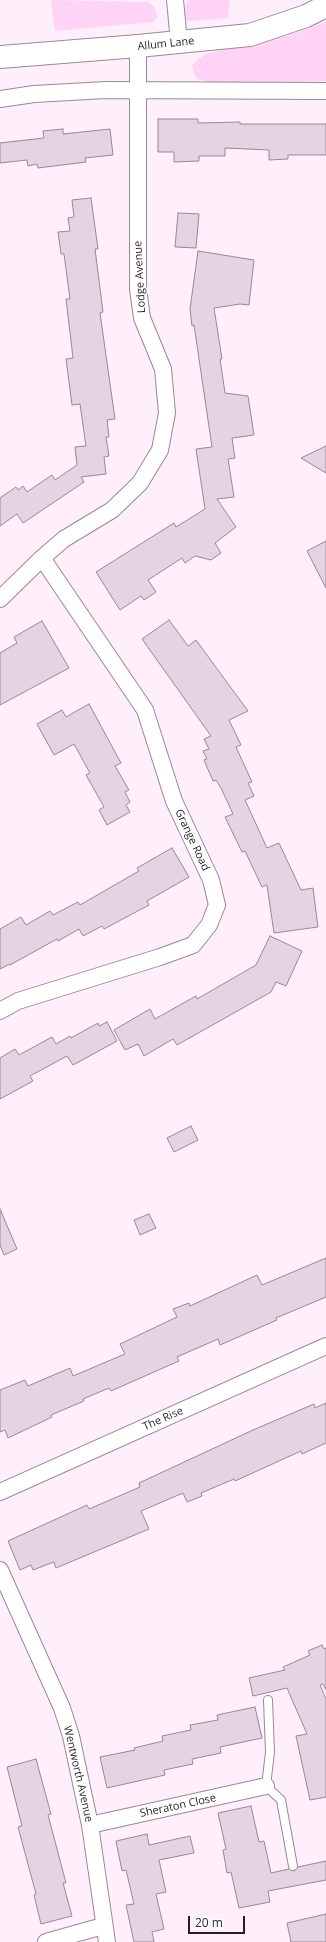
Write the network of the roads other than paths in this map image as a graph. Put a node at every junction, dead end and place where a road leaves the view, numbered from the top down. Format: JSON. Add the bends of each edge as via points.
{"nodes":[{"id":1,"x":175,"y":0,"type":"edge"},
{"id":2,"x":326,"y":6,"type":"edge"},
{"id":3,"x":179,"y":42,"type":"junction"},
{"id":4,"x":138,"y":46,"type":"junction"},
{"id":5,"x":0,"y":57,"type":"edge"},
{"id":6,"x":138,"y":91,"type":"junction"},
{"id":7,"x":326,"y":91,"type":"edge"},
{"id":8,"x":0,"y":99,"type":"edge"},
{"id":9,"x":42,"y":558,"type":"junction"},
{"id":10,"x":0,"y":599,"type":"edge"},
{"id":11,"x":0,"y":1011,"type":"edge"},
{"id":12,"x":326,"y":1346,"type":"edge"},
{"id":13,"x":0,"y":1492,"type":"edge"},
{"id":14,"x":0,"y":1570,"type":"edge"},
{"id":15,"x":268,"y":1700,"type":"dead end"},
{"id":16,"x":266,"y":1786,"type":"junction"},
{"id":17,"x":90,"y":1825,"type":"junction"},
{"id":18,"x":294,"y":1866,"type":"dead end"},
{"id":19,"x":103,"y":1926,"type":"junction"},
{"id":20,"x":46,"y":1942,"type":"edge"},
{"id":21,"x":107,"y":1942,"type":"edge"}],
"edges":[{"from":1,"to":3,"type":"street"},
{"from":2,"to":3,"type":"main road","name":"Allum Lane","via":[[306,16],[250,34]]},
{"from":3,"to":4,"type":"main road","name":"Allum Lane"},
{"from":4,"to":5,"type":"main road","name":"Allum Lane"},
{"from":4,"to":6,"type":"street","name":"Lodge Avenue"},
{"from":6,"to":7,"type":"street"},
{"from":6,"to":8,"type":"street","via":[[98,90]]},
{"from":6,"to":9,"type":"street","name":"Lodge Avenue","via":[[138,288],[142,318],[162,369],[167,413],[160,450],[140,483],[112,510],[64,539]]},
{"from":9,"to":10,"type":"street","name":"Lodge Avenue"},
{"from":9,"to":11,"type":"street","name":"Grange Road","via":[[145,710],[174,801],[211,880],[217,905],[209,925],[193,945],[18,1001]]},
{"from":12,"to":13,"type":"street","name":"The Rise"},
{"from":14,"to":17,"type":"street","name":"Wentworth Avenue","via":[[62,1708],[76,1756]]},
{"from":15,"to":16,"type":"lane","via":[[270,1752]]},
{"from":16,"to":17,"type":"street","name":"Sheraton Close"},
{"from":16,"to":18,"type":"lane","via":[[281,1800]]},
{"from":17,"to":19,"type":"street","name":"Wentworth Avenue"},
{"from":19,"to":20,"type":"street"},
{"from":19,"to":21,"type":"street","name":"Wentworth Avenue"}]}
